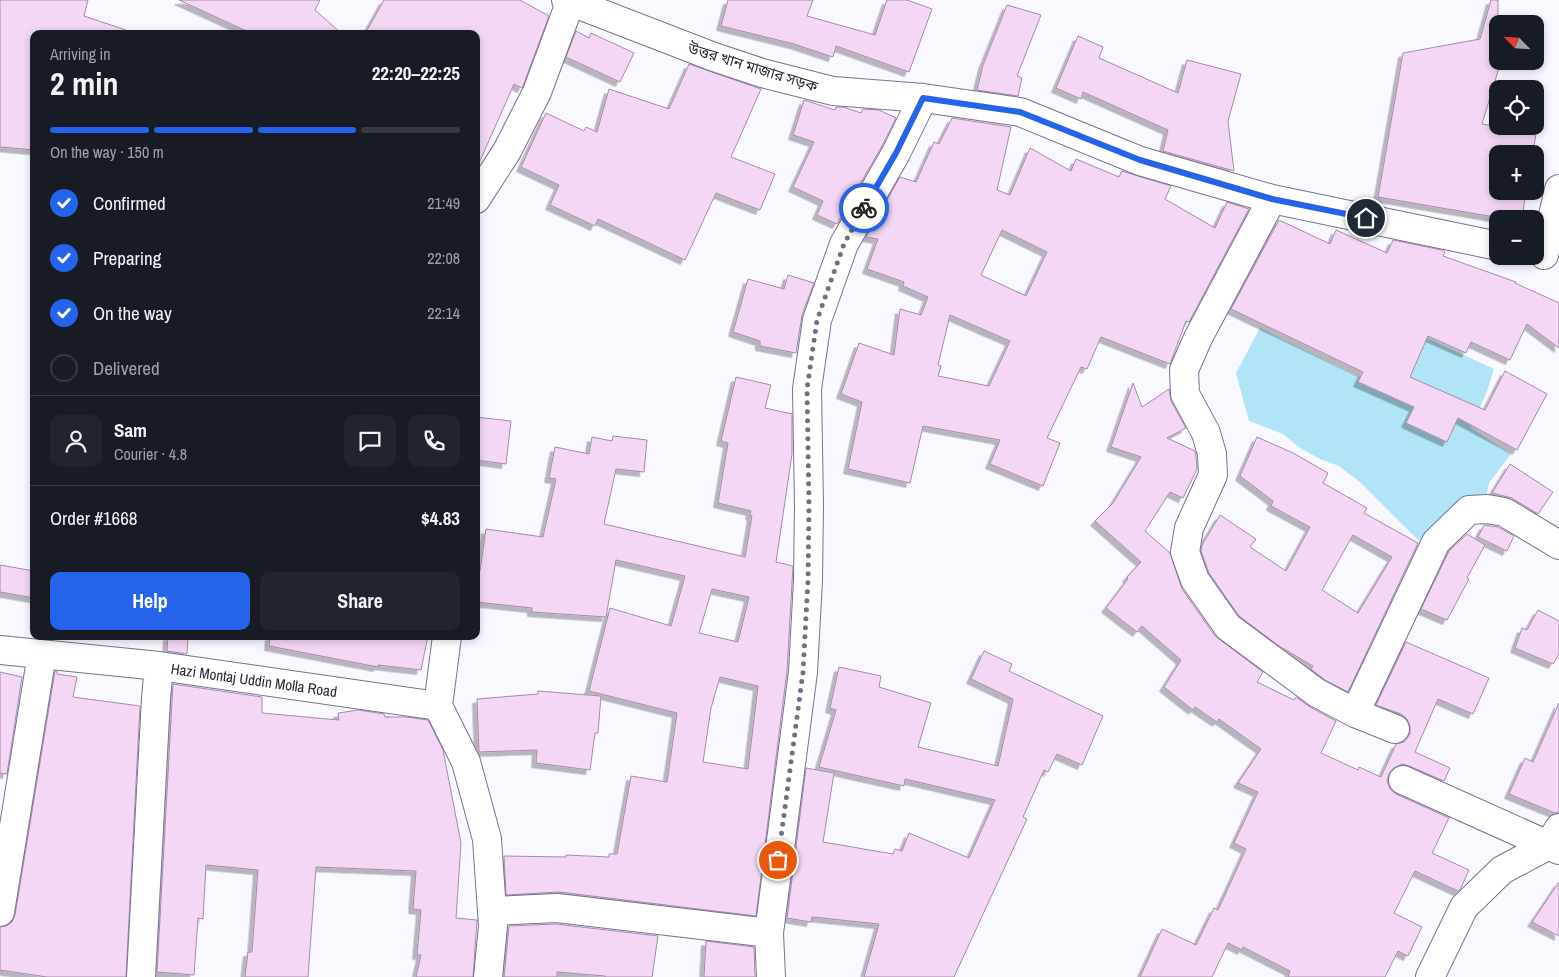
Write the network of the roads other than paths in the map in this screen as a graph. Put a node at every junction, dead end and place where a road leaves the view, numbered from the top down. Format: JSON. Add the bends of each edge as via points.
{"nodes":[{"id":1,"x":568,"y":1,"type":"edge"},
{"id":2,"x":923,"y":98,"type":"junction"},
{"id":3,"x":1559,"y":189,"type":"edge"},
{"id":4,"x":480,"y":193,"type":"edge"},
{"id":5,"x":1272,"y":199,"type":"junction"},
{"id":6,"x":1489,"y":244,"type":"edge"},
{"id":7,"x":1546,"y":256,"type":"edge"},
{"id":8,"x":1559,"y":545,"type":"edge"},
{"id":9,"x":446,"y":640,"type":"edge"},
{"id":10,"x":0,"y":650,"type":"edge"},
{"id":11,"x":42,"y":654,"type":"junction"},
{"id":12,"x":159,"y":666,"type":"junction"},
{"id":13,"x":438,"y":706,"type":"junction"},
{"id":14,"x":1355,"y":713,"type":"junction"},
{"id":15,"x":1395,"y":729,"type":"dead end"},
{"id":16,"x":1403,"y":780,"type":"dead end"},
{"id":17,"x":1556,"y":841,"type":"edge"},
{"id":18,"x":493,"y":911,"type":"junction"},
{"id":19,"x":0,"y":912,"type":"edge"},
{"id":20,"x":769,"y":933,"type":"junction"},
{"id":21,"x":142,"y":977,"type":"edge"},
{"id":22,"x":488,"y":977,"type":"edge"},
{"id":23,"x":770,"y":977,"type":"edge"},
{"id":24,"x":1430,"y":977,"type":"edge"}],
"edges":[{"from":1,"to":2,"type":"street","name":"উত্তর খান মাজার সড়ক","via":[[762,73],[833,91]]},
{"from":1,"to":4,"type":"street","via":[[537,92],[507,151]]},
{"from":2,"to":5,"type":"street","name":"উত্তর খান মাজার সড়ক","via":[[1020,112],[1140,160]]},
{"from":2,"to":20,"type":"street","via":[[844,244],[817,320],[807,389],[808,580],[803,672]]},
{"from":3,"to":7,"type":"street"},
{"from":5,"to":6,"type":"street","name":"উত্তর খান মাজার সড়ক"},
{"from":5,"to":14,"type":"street","via":[[1184,370],[1185,394],[1206,434],[1212,454],[1213,475],[1189,528],[1185,552],[1195,580],[1228,627],[1317,694]]},
{"from":8,"to":14,"type":"street","via":[[1504,512],[1468,510],[1436,542]]},
{"from":9,"to":13,"type":"street"},
{"from":10,"to":11,"type":"street","name":"Hazi Montaj Uddin Molla Road"},
{"from":11,"to":12,"type":"street","name":"Hazi Montaj Uddin Molla Road"},
{"from":11,"to":19,"type":"street"},
{"from":12,"to":13,"type":"street","name":"Hazi Montaj Uddin Molla Road"},
{"from":12,"to":21,"type":"street"},
{"from":13,"to":18,"type":"street","via":[[466,762],[488,840]]},
{"from":14,"to":15,"type":"street"},
{"from":16,"to":17,"type":"street"},
{"from":17,"to":24,"type":"street","via":[[1502,870],[1464,907]]},
{"from":18,"to":20,"type":"street","via":[[556,908]]},
{"from":18,"to":22,"type":"street"},
{"from":20,"to":23,"type":"street"}]}
